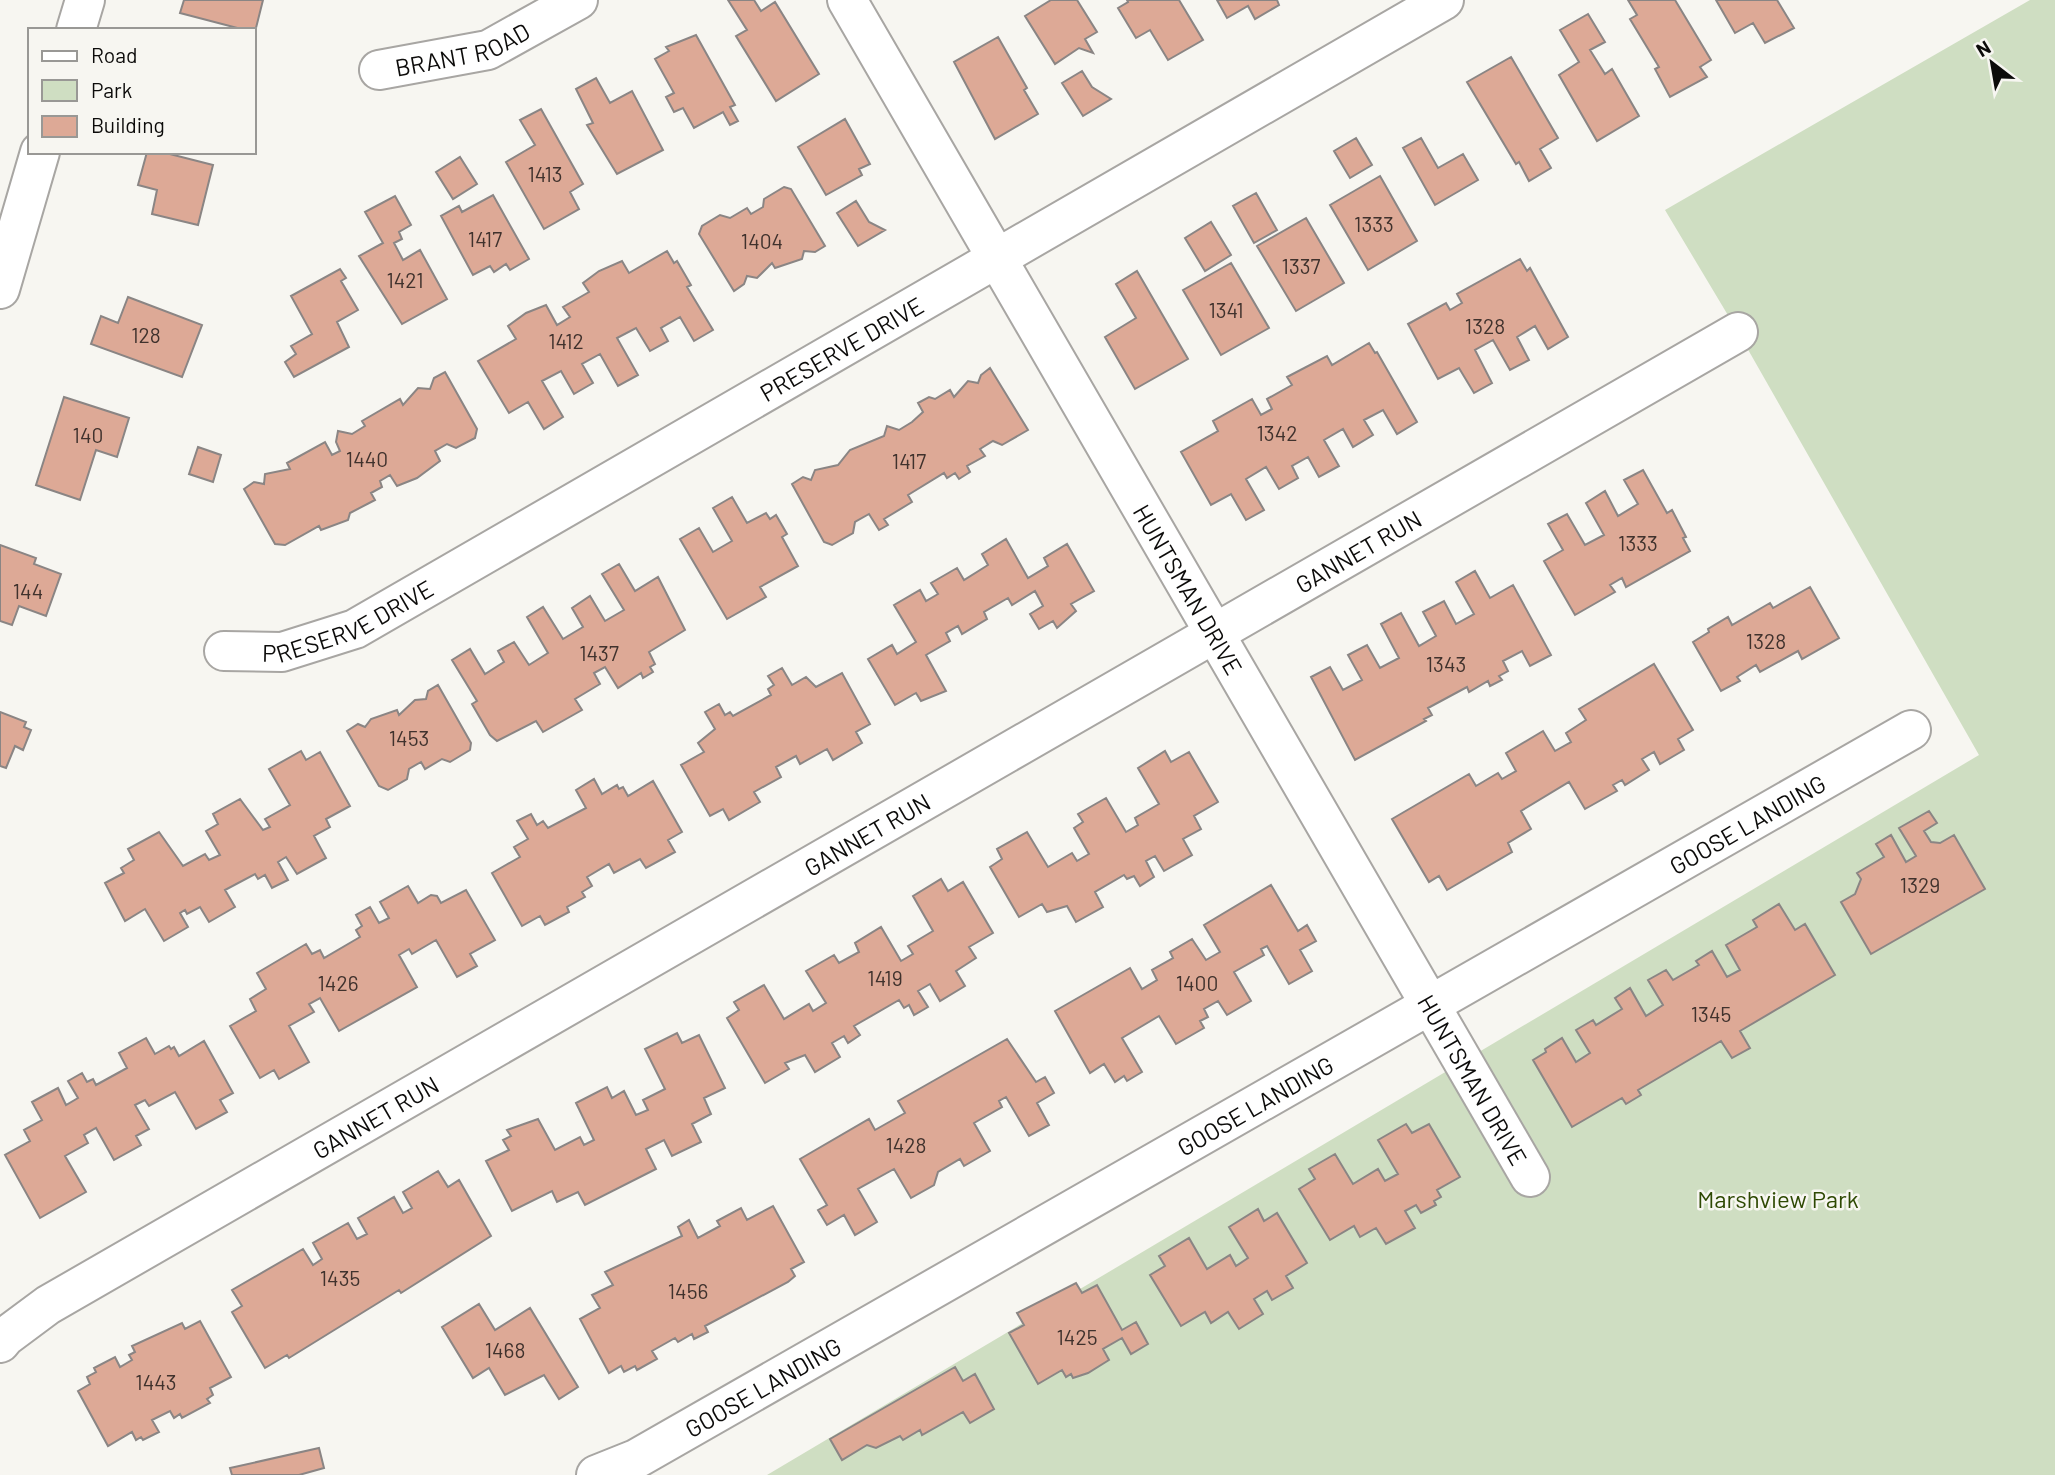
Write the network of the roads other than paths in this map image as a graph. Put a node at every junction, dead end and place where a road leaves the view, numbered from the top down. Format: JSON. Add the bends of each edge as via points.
{"nodes":[{"id":1,"x":85,"y":0,"type":"edge"},
{"id":2,"x":578,"y":0,"type":"edge"},
{"id":3,"x":846,"y":0,"type":"edge"},
{"id":4,"x":1444,"y":0,"type":"edge"},
{"id":5,"x":77,"y":28,"type":"edge"},
{"id":6,"x":379,"y":70,"type":"dead end"},
{"id":7,"x":39,"y":154,"type":"edge"},
{"id":8,"x":997,"y":257,"type":"junction"},
{"id":9,"x":0,"y":289,"type":"edge"},
{"id":10,"x":1738,"y":332,"type":"dead end"},
{"id":11,"x":1214,"y":634,"type":"junction"},
{"id":12,"x":224,"y":651,"type":"dead end"},
{"id":13,"x":1911,"y":730,"type":"dead end"},
{"id":14,"x":1430,"y":1004,"type":"junction"},
{"id":15,"x":1530,"y":1177,"type":"dead end"},
{"id":16,"x":0,"y":1343,"type":"edge"},
{"id":17,"x":596,"y":1475,"type":"edge"}],
"edges":[{"from":1,"to":5,"type":"street"},
{"from":2,"to":6,"type":"street","name":"BRANT ROAD","via":[[488,50]]},
{"from":3,"to":8,"type":"street","name":"HUNTSMAN DRIVE"},
{"from":4,"to":8,"type":"street","name":"PRESERVE DRIVE"},
{"from":7,"to":9,"type":"street"},
{"from":8,"to":11,"type":"street","name":"HUNTSMAN DRIVE"},
{"from":8,"to":12,"type":"street","name":"PRESERVE DRIVE","via":[[355,629],[282,652]]},
{"from":10,"to":11,"type":"street","name":"GANNET RUN"},
{"from":11,"to":14,"type":"street","name":"HUNTSMAN DRIVE"},
{"from":11,"to":16,"type":"street","name":"GANNET RUN","via":[[48,1304]]},
{"from":13,"to":14,"type":"street","name":"GOOSE LANDING"},
{"from":14,"to":15,"type":"street","name":"HUNTSMAN DRIVE"},
{"from":14,"to":17,"type":"street","name":"GOOSE LANDING","via":[[636,1459]]}]}
